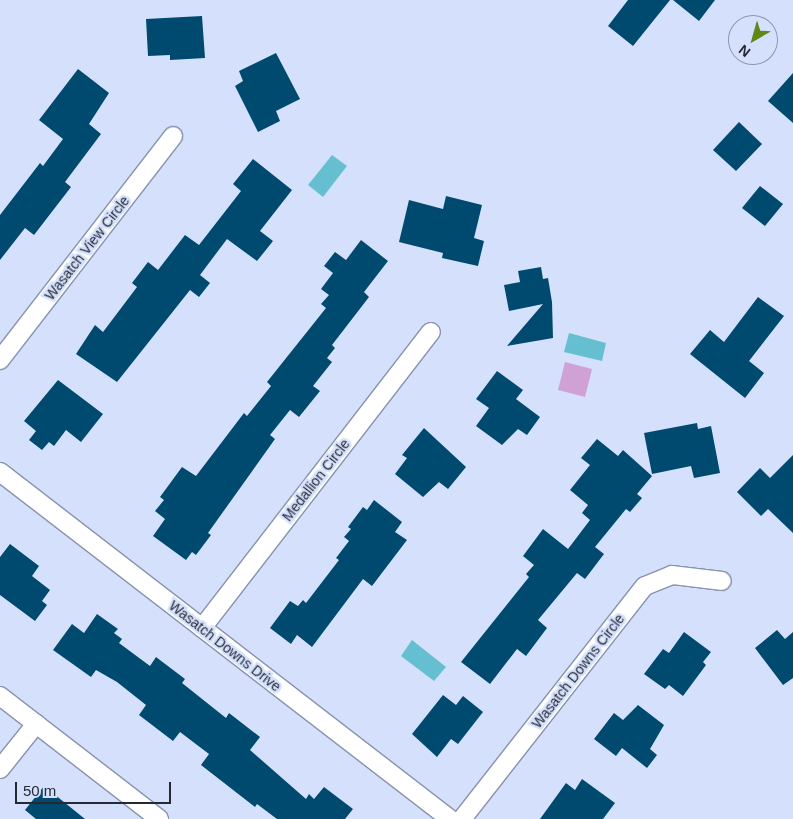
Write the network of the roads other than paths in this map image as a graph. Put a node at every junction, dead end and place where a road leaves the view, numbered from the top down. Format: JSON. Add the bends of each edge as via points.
{"nodes":[{"id":1,"x":174,"y":136,"type":"dead end"},
{"id":2,"x":431,"y":332,"type":"dead end"},
{"id":3,"x":0,"y":360,"type":"edge"},
{"id":4,"x":0,"y":472,"type":"edge"},
{"id":5,"x":722,"y":581,"type":"dead end"},
{"id":6,"x":202,"y":628,"type":"junction"},
{"id":7,"x":0,"y":696,"type":"edge"},
{"id":8,"x":36,"y":724,"type":"junction"},
{"id":9,"x":0,"y":769,"type":"edge"},
{"id":10,"x":159,"y":819,"type":"edge"},
{"id":11,"x":450,"y":819,"type":"edge"},
{"id":12,"x":462,"y":819,"type":"edge"}],
"edges":[{"from":1,"to":3,"type":"street","name":"Wasatch View Circle"},
{"from":2,"to":6,"type":"street","name":"Medallion Circle"},
{"from":4,"to":6,"type":"street","name":"Wasatch Downs Drive"},
{"from":5,"to":12,"type":"street","name":"Wasatch Downs Circle","via":[[672,575],[645,586]]},
{"from":6,"to":11,"type":"street","name":"Wasatch Downs Drive"},
{"from":7,"to":8,"type":"street"},
{"from":8,"to":9,"type":"street"},
{"from":8,"to":10,"type":"street"}]}
